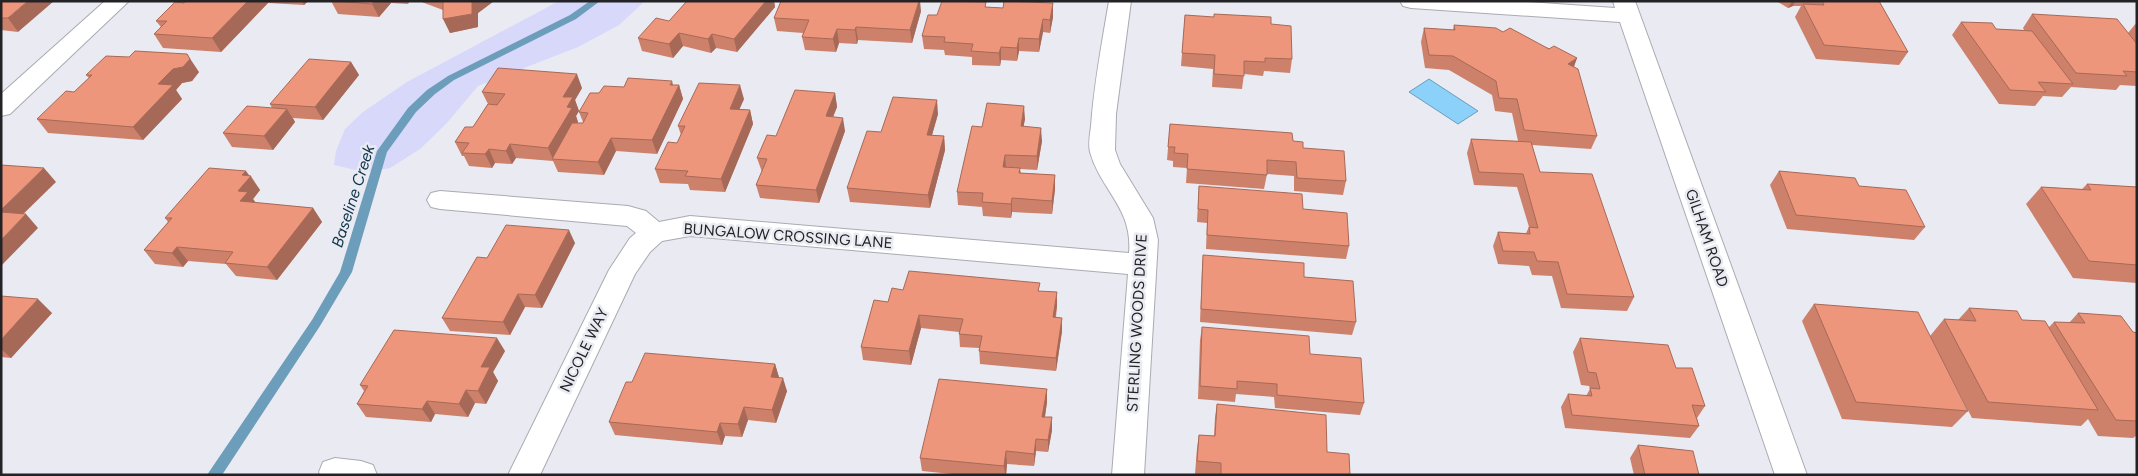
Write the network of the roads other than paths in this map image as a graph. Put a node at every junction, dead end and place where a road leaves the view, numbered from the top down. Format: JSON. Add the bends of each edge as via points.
{"nodes":[{"id":1,"x":118,"y":1,"type":"edge"},
{"id":2,"x":1120,"y":1,"type":"edge"},
{"id":3,"x":1411,"y":1,"type":"edge"},
{"id":4,"x":1627,"y":8,"type":"edge"},
{"id":5,"x":1,"y":108,"type":"edge"},
{"id":6,"x":440,"y":200,"type":"dead end"},
{"id":7,"x":654,"y":233,"type":"junction"},
{"id":8,"x":1143,"y":265,"type":"junction"},
{"id":9,"x":524,"y":475,"type":"edge"},
{"id":10,"x":1128,"y":475,"type":"edge"},
{"id":11,"x":1791,"y":475,"type":"edge"}],
"edges":[{"from":1,"to":5,"type":"street"},
{"from":2,"to":8,"type":"street","name":"STERLING WOODS DRIVE","via":[[1102,150],[1143,229]]},
{"from":3,"to":4,"type":"street"},
{"from":4,"to":11,"type":"street","name":"GILHAM ROAD"},
{"from":6,"to":7,"type":"street","via":[[628,216],[636,218]]},
{"from":7,"to":8,"type":"street","name":"BUNGALOW CROSSING LANE","via":[[690,226]]},
{"from":7,"to":9,"type":"street","name":"NICOLE WAY","via":[[640,245],[623,270]]},
{"from":8,"to":10,"type":"street","name":"STERLING WOODS DRIVE"}]}
